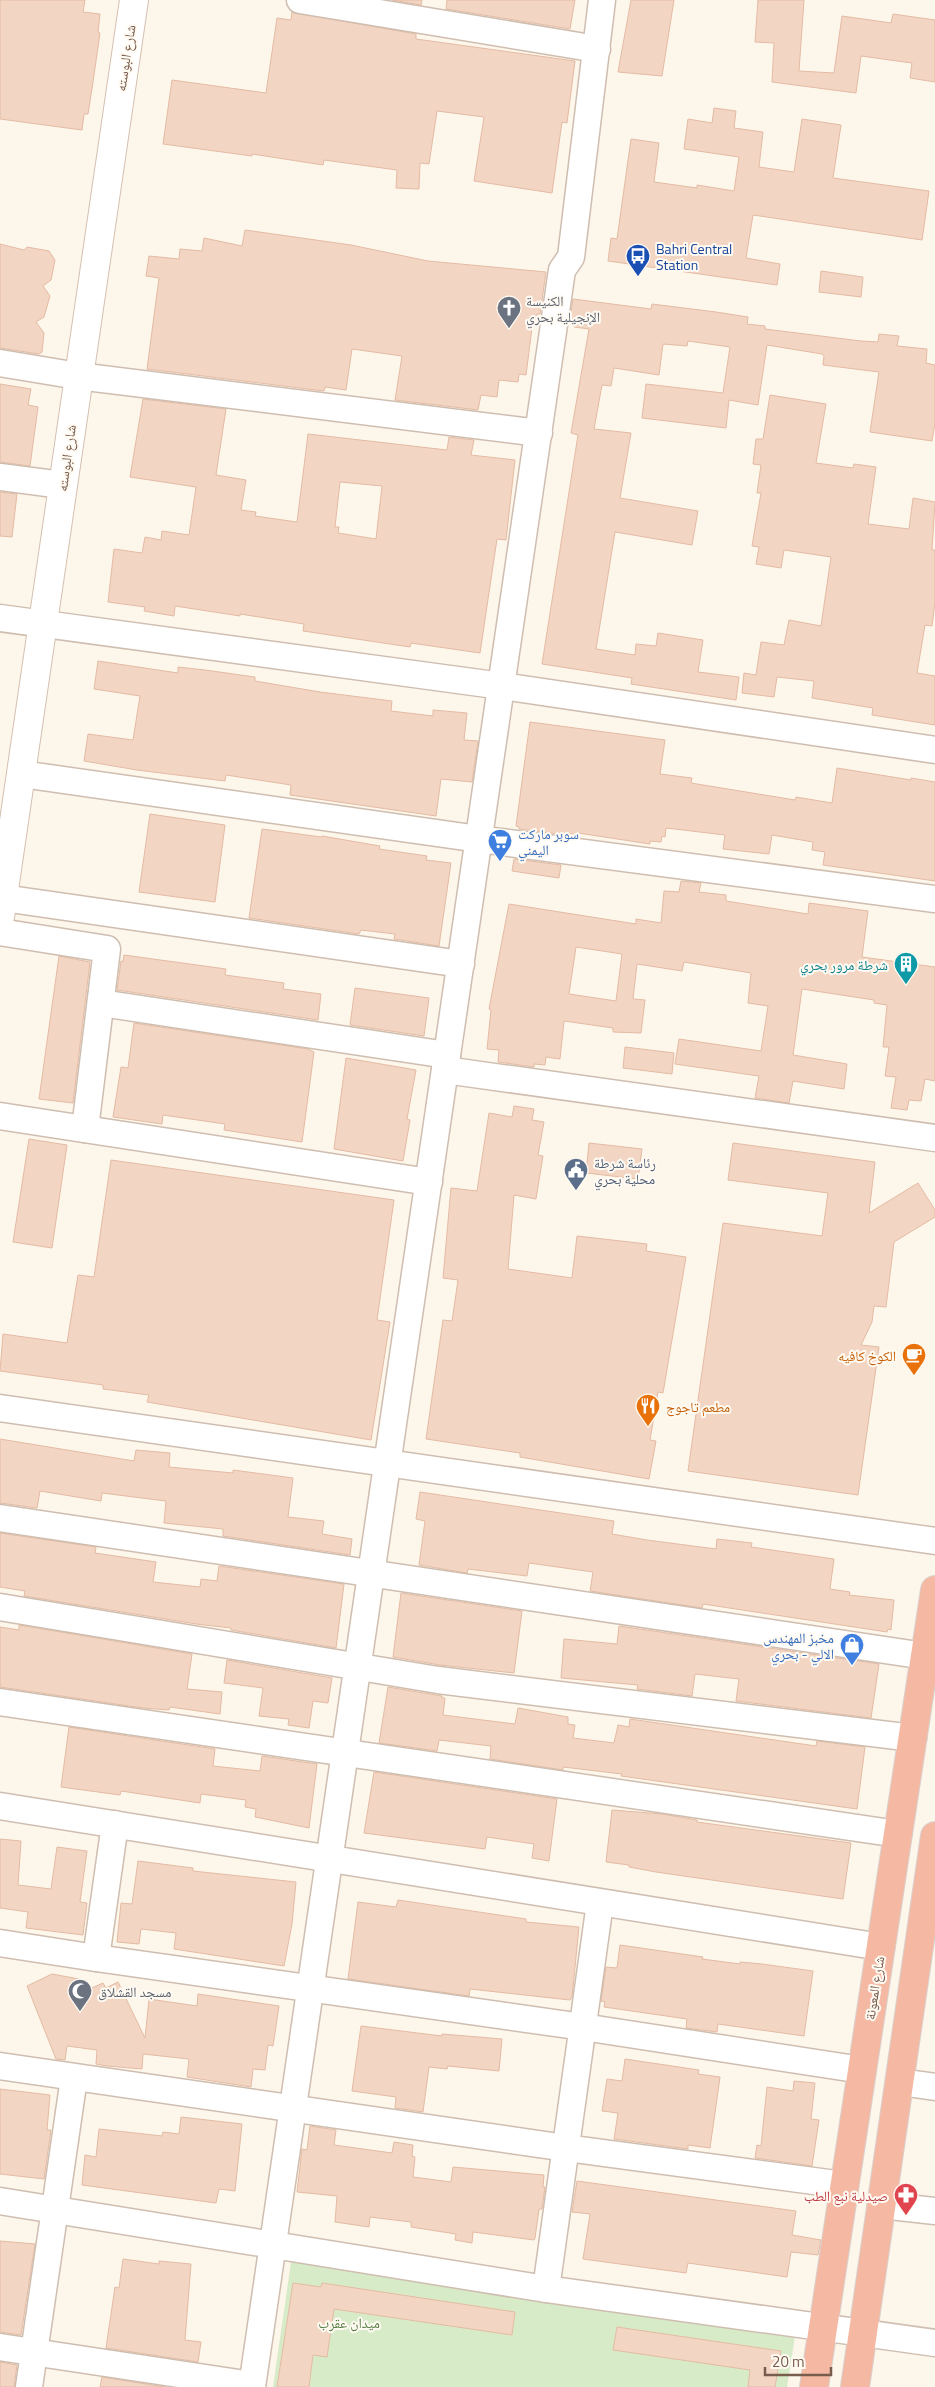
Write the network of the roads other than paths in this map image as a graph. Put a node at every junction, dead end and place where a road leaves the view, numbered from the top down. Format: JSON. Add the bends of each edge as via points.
{"nodes":[{"id":1,"x":134,"y":0,"type":"edge"},
{"id":2,"x":300,"y":0,"type":"edge"},
{"id":3,"x":602,"y":0,"type":"edge"},
{"id":4,"x":597,"y":49,"type":"junction"},
{"id":5,"x":0,"y":363,"type":"edge"},
{"id":6,"x":78,"y":376,"type":"junction"},
{"id":7,"x":539,"y":433,"type":"junction"},
{"id":8,"x":0,"y":478,"type":"edge"},
{"id":9,"x":62,"y":485,"type":"junction"},
{"id":10,"x":0,"y":618,"type":"edge"},
{"id":11,"x":42,"y":625,"type":"junction"},
{"id":12,"x":502,"y":686,"type":"junction"},
{"id":13,"x":935,"y":750,"type":"edge"},
{"id":14,"x":20,"y":774,"type":"junction"},
{"id":15,"x":8,"y":810,"type":"edge"},
{"id":16,"x":479,"y":839,"type":"junction"},
{"id":17,"x":935,"y":899,"type":"edge"},
{"id":18,"x":1,"y":907,"type":"edge"},
{"id":19,"x":0,"y":932,"type":"edge"},
{"id":20,"x":461,"y":964,"type":"junction"},
{"id":21,"x":101,"y":1003,"type":"junction"},
{"id":22,"x":446,"y":1063,"type":"junction"},
{"id":23,"x":0,"y":1116,"type":"edge"},
{"id":24,"x":85,"y":1129,"type":"junction"},
{"id":25,"x":935,"y":1138,"type":"edge"},
{"id":26,"x":429,"y":1182,"type":"junction"},
{"id":27,"x":0,"y":1408,"type":"edge"},
{"id":28,"x":387,"y":1463,"type":"junction"},
{"id":29,"x":0,"y":1518,"type":"edge"},
{"id":30,"x":935,"y":1540,"type":"edge"},
{"id":31,"x":372,"y":1572,"type":"junction"},
{"id":32,"x":935,"y":1590,"type":"edge"},
{"id":33,"x":0,"y":1607,"type":"edge"},
{"id":34,"x":925,"y":1656,"type":"junction"},
{"id":35,"x":358,"y":1666,"type":"junction"},
{"id":36,"x":0,"y":1702,"type":"edge"},
{"id":37,"x":913,"y":1738,"type":"junction"},
{"id":38,"x":345,"y":1753,"type":"junction"},
{"id":39,"x":0,"y":1806,"type":"edge"},
{"id":40,"x":115,"y":1824,"type":"junction"},
{"id":41,"x":898,"y":1834,"type":"junction"},
{"id":42,"x":935,"y":1836,"type":"edge"},
{"id":43,"x":329,"y":1859,"type":"junction"},
{"id":44,"x":600,"y":1902,"type":"junction"},
{"id":45,"x":0,"y":1943,"type":"edge"},
{"id":46,"x":881,"y":1947,"type":"junction"},
{"id":47,"x":927,"y":1951,"type":"edge"},
{"id":48,"x":96,"y":1958,"type":"junction"},
{"id":49,"x":310,"y":1989,"type":"junction"},
{"id":50,"x":583,"y":2027,"type":"junction"},
{"id":51,"x":0,"y":2066,"type":"edge"},
{"id":52,"x":862,"y":2070,"type":"junction"},
{"id":53,"x":74,"y":2078,"type":"junction"},
{"id":54,"x":900,"y":2082,"type":"junction"},
{"id":55,"x":935,"y":2087,"type":"edge"},
{"id":56,"x":293,"y":2109,"type":"junction"},
{"id":57,"x":566,"y":2148,"type":"junction"},
{"id":58,"x":844,"y":2185,"type":"junction"},
{"id":59,"x":0,"y":2201,"type":"edge"},
{"id":60,"x":881,"y":2205,"type":"junction"},
{"id":61,"x":54,"y":2211,"type":"junction"},
{"id":62,"x":935,"y":2211,"type":"edge"},
{"id":63,"x":273,"y":2245,"type":"junction"},
{"id":64,"x":546,"y":2289,"type":"junction"},
{"id":65,"x":823,"y":2328,"type":"junction"},
{"id":66,"x":863,"y":2332,"type":"junction"},
{"id":67,"x":935,"y":2343,"type":"edge"},
{"id":68,"x":0,"y":2347,"type":"edge"},
{"id":69,"x":34,"y":2353,"type":"junction"},
{"id":70,"x":252,"y":2386,"type":"edge"},
{"id":71,"x":29,"y":2387,"type":"edge"},
{"id":72,"x":814,"y":2387,"type":"edge"},
{"id":73,"x":855,"y":2387,"type":"edge"}],
"edges":[{"from":1,"to":6,"type":"street","name":"شارع البوسته"},
{"from":2,"to":4,"type":"street"},
{"from":3,"to":4,"type":"street"},
{"from":4,"to":7,"type":"street","via":[[571,257],[562,270]]},
{"from":5,"to":6,"type":"street"},
{"from":6,"to":7,"type":"street"},
{"from":6,"to":9,"type":"street","name":"شارع البوسته"},
{"from":7,"to":12,"type":"street"},
{"from":8,"to":9,"type":"street"},
{"from":9,"to":11,"type":"street","name":"شارع البوسته"},
{"from":10,"to":11,"type":"street"},
{"from":11,"to":12,"type":"street"},
{"from":11,"to":14,"type":"street","name":"شارع البوسته"},
{"from":12,"to":13,"type":"street"},
{"from":12,"to":16,"type":"street"},
{"from":14,"to":15,"type":"street","name":"شارع البوسته"},
{"from":14,"to":16,"type":"street"},
{"from":15,"to":18,"type":"street","name":"شارع البوسته"},
{"from":16,"to":17,"type":"street"},
{"from":16,"to":20,"type":"street"},
{"from":18,"to":20,"type":"street"},
{"from":19,"to":21,"type":"street","via":[[107,949]]},
{"from":20,"to":22,"type":"street"},
{"from":21,"to":22,"type":"street"},
{"from":21,"to":24,"type":"street"},
{"from":22,"to":25,"type":"street"},
{"from":22,"to":26,"type":"street"},
{"from":23,"to":24,"type":"street"},
{"from":24,"to":26,"type":"street"},
{"from":26,"to":28,"type":"street"},
{"from":27,"to":28,"type":"street"},
{"from":28,"to":30,"type":"street"},
{"from":28,"to":31,"type":"street"},
{"from":29,"to":31,"type":"street"},
{"from":31,"to":34,"type":"street"},
{"from":31,"to":35,"type":"street"},
{"from":32,"to":34,"type":"highway","name":"شارع المعونة"},
{"from":33,"to":35,"type":"street"},
{"from":34,"to":37,"type":"highway","name":"شارع المعونة"},
{"from":35,"to":37,"type":"street","via":[[438,1680]]},
{"from":35,"to":38,"type":"street"},
{"from":36,"to":38,"type":"street"},
{"from":37,"to":41,"type":"highway","name":"شارع المعونة"},
{"from":38,"to":41,"type":"street"},
{"from":38,"to":43,"type":"street"},
{"from":39,"to":40,"type":"street"},
{"from":40,"to":43,"type":"street"},
{"from":40,"to":48,"type":"street"},
{"from":41,"to":46,"type":"highway","name":"شارع المعونة"},
{"from":42,"to":47,"type":"highway"},
{"from":43,"to":44,"type":"street"},
{"from":43,"to":49,"type":"street"},
{"from":44,"to":46,"type":"street"},
{"from":44,"to":50,"type":"street"},
{"from":45,"to":48,"type":"street"},
{"from":46,"to":52,"type":"highway","name":"شارع المعونة"},
{"from":47,"to":54,"type":"highway"},
{"from":48,"to":49,"type":"street"},
{"from":49,"to":50,"type":"street"},
{"from":49,"to":56,"type":"street"},
{"from":50,"to":52,"type":"street"},
{"from":50,"to":57,"type":"street"},
{"from":51,"to":53,"type":"street"},
{"from":52,"to":58,"type":"highway","name":"شارع المعونة"},
{"from":53,"to":56,"type":"street"},
{"from":53,"to":61,"type":"street"},
{"from":54,"to":55,"type":"street"},
{"from":54,"to":60,"type":"highway"},
{"from":56,"to":57,"type":"street"},
{"from":56,"to":63,"type":"street"},
{"from":57,"to":58,"type":"street"},
{"from":57,"to":64,"type":"street"},
{"from":58,"to":65,"type":"highway","name":"شارع المعونة"},
{"from":59,"to":61,"type":"street"},
{"from":60,"to":62,"type":"street"},
{"from":60,"to":66,"type":"highway"},
{"from":61,"to":63,"type":"street"},
{"from":61,"to":69,"type":"street"},
{"from":63,"to":64,"type":"street"},
{"from":63,"to":70,"type":"street"},
{"from":64,"to":65,"type":"street"},
{"from":65,"to":66,"type":"street"},
{"from":65,"to":72,"type":"highway","name":"شارع المعونة"},
{"from":66,"to":67,"type":"street"},
{"from":66,"to":73,"type":"highway"},
{"from":68,"to":69,"type":"street"},
{"from":69,"to":70,"type":"street"},
{"from":69,"to":71,"type":"street"}]}
